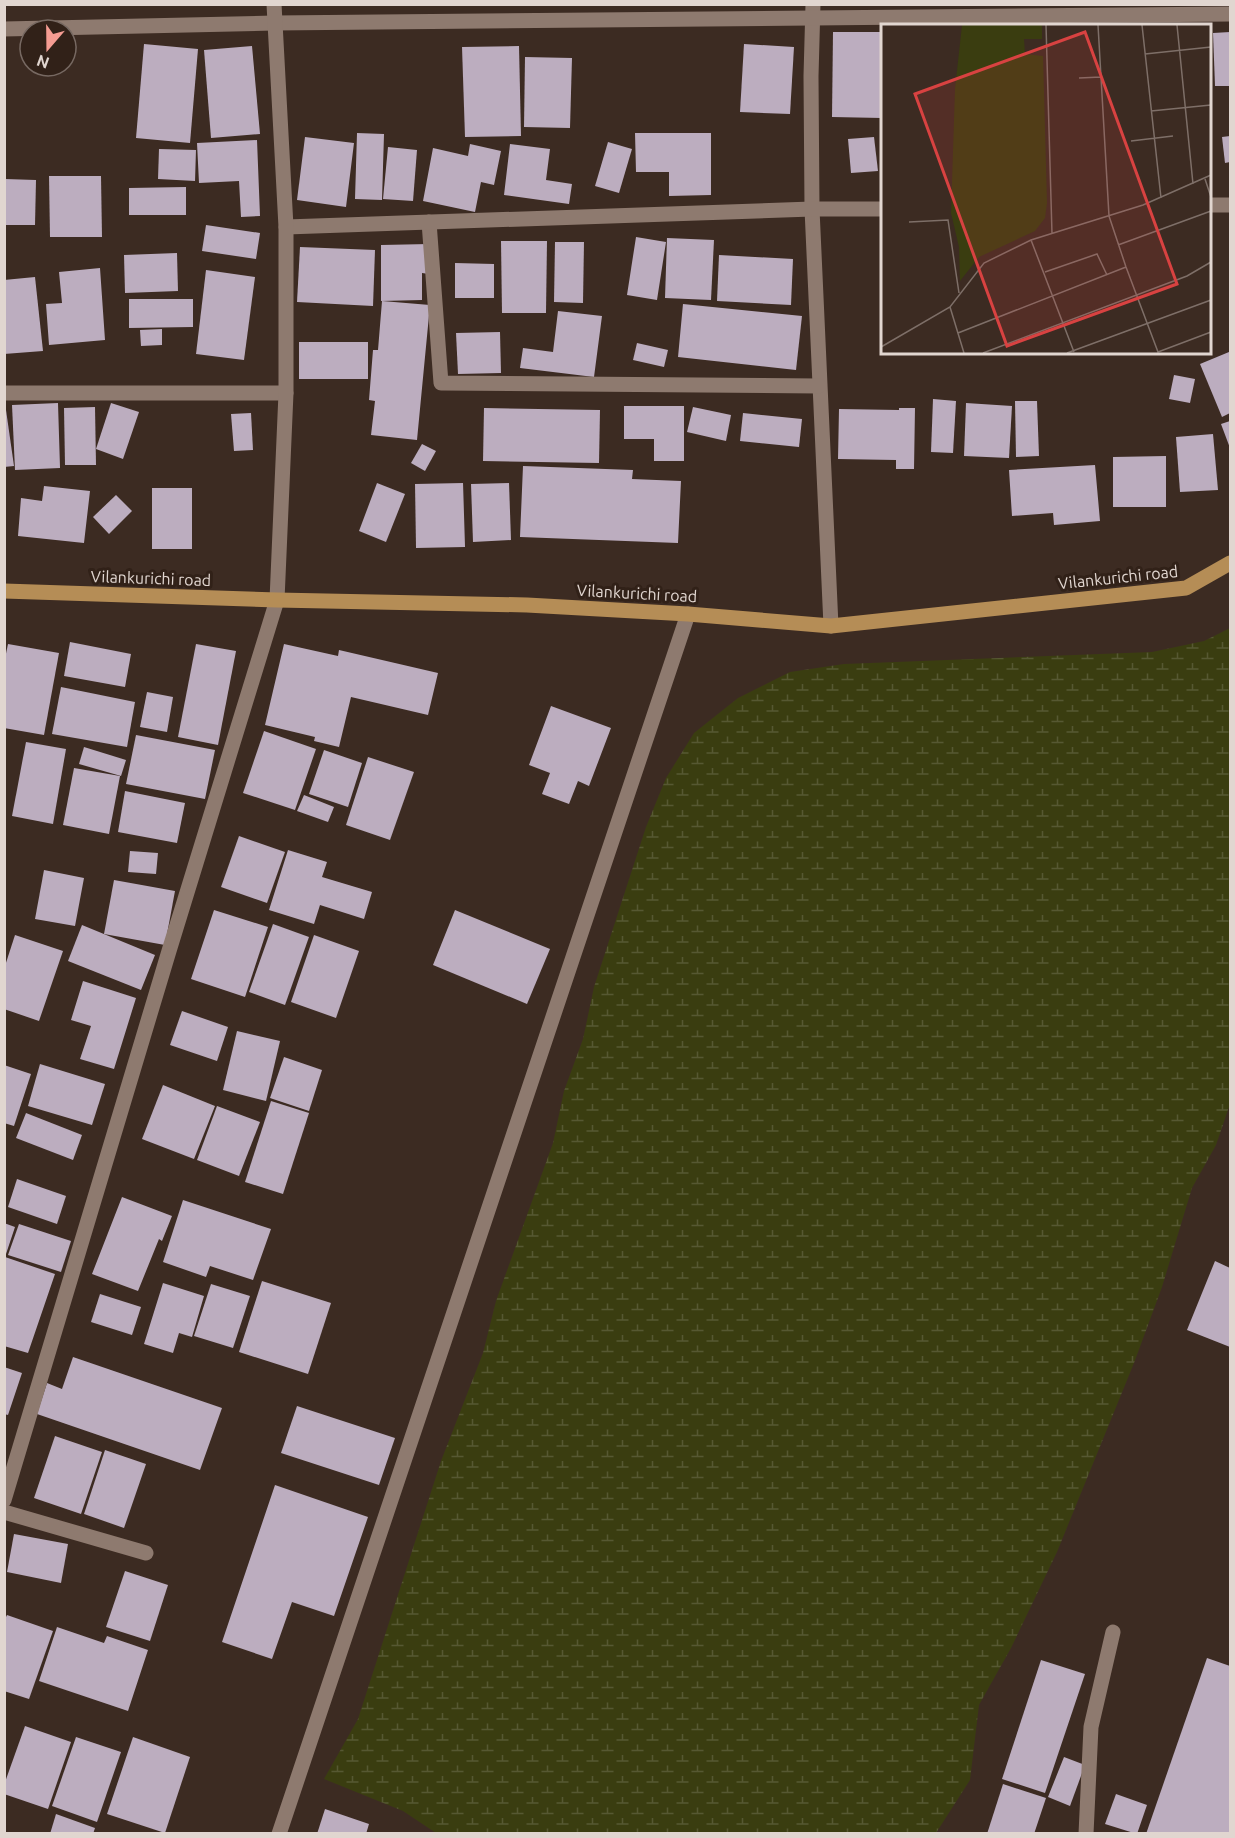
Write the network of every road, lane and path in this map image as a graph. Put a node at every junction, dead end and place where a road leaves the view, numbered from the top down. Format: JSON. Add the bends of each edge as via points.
{"nodes":[{"id":1,"x":274,"y":4,"type":"edge"},
{"id":2,"x":813,"y":11,"type":"edge"},
{"id":3,"x":1230,"y":14,"type":"edge"},
{"id":4,"x":274,"y":23,"type":"junction"},
{"id":5,"x":4,"y":29,"type":"edge"},
{"id":6,"x":1211,"y":205,"type":"edge"},
{"id":7,"x":1230,"y":205,"type":"edge"},
{"id":8,"x":812,"y":209,"type":"junction"},
{"id":9,"x":881,"y":209,"type":"edge"},
{"id":10,"x":429,"y":222,"type":"junction"},
{"id":11,"x":286,"y":227,"type":"junction"},
{"id":12,"x":819,"y":386,"type":"junction"},
{"id":13,"x":4,"y":393,"type":"edge"},
{"id":14,"x":286,"y":393,"type":"junction"},
{"id":15,"x":1230,"y":563,"type":"edge"},
{"id":16,"x":4,"y":591,"type":"edge"},
{"id":17,"x":277,"y":600,"type":"junction"},
{"id":18,"x":688,"y":614,"type":"junction"},
{"id":19,"x":831,"y":626,"type":"junction"},
{"id":20,"x":4,"y":1500,"type":"edge"},
{"id":21,"x":4,"y":1512,"type":"edge"},
{"id":22,"x":146,"y":1553,"type":"dead end"},
{"id":23,"x":1113,"y":1632,"type":"dead end"},
{"id":24,"x":279,"y":1833,"type":"edge"},
{"id":25,"x":1086,"y":1833,"type":"edge"}],
"edges":[{"from":1,"to":4,"type":"street"},
{"from":2,"to":3,"type":"street"},
{"from":2,"to":4,"type":"street"},
{"from":2,"to":8,"type":"street"},
{"from":4,"to":5,"type":"street"},
{"from":4,"to":11,"type":"street"},
{"from":6,"to":7,"type":"street"},
{"from":8,"to":9,"type":"street"},
{"from":8,"to":10,"type":"street"},
{"from":8,"to":12,"type":"street"},
{"from":10,"to":11,"type":"street"},
{"from":10,"to":12,"type":"street","via":[[441,383]]},
{"from":11,"to":14,"type":"street"},
{"from":12,"to":19,"type":"street"},
{"from":13,"to":14,"type":"street"},
{"from":14,"to":17,"type":"street"},
{"from":15,"to":19,"type":"main road","name":"Vilankurichi road","via":[[1186,588]]},
{"from":16,"to":17,"type":"main road","name":"Vilankurichi road"},
{"from":17,"to":18,"type":"main road","name":"Vilankurichi road","via":[[527,605]]},
{"from":17,"to":20,"type":"street"},
{"from":18,"to":19,"type":"main road","name":"Vilankurichi road"},
{"from":18,"to":24,"type":"street"},
{"from":21,"to":22,"type":"street"},
{"from":23,"to":25,"type":"street","via":[[1091,1727]]}]}
